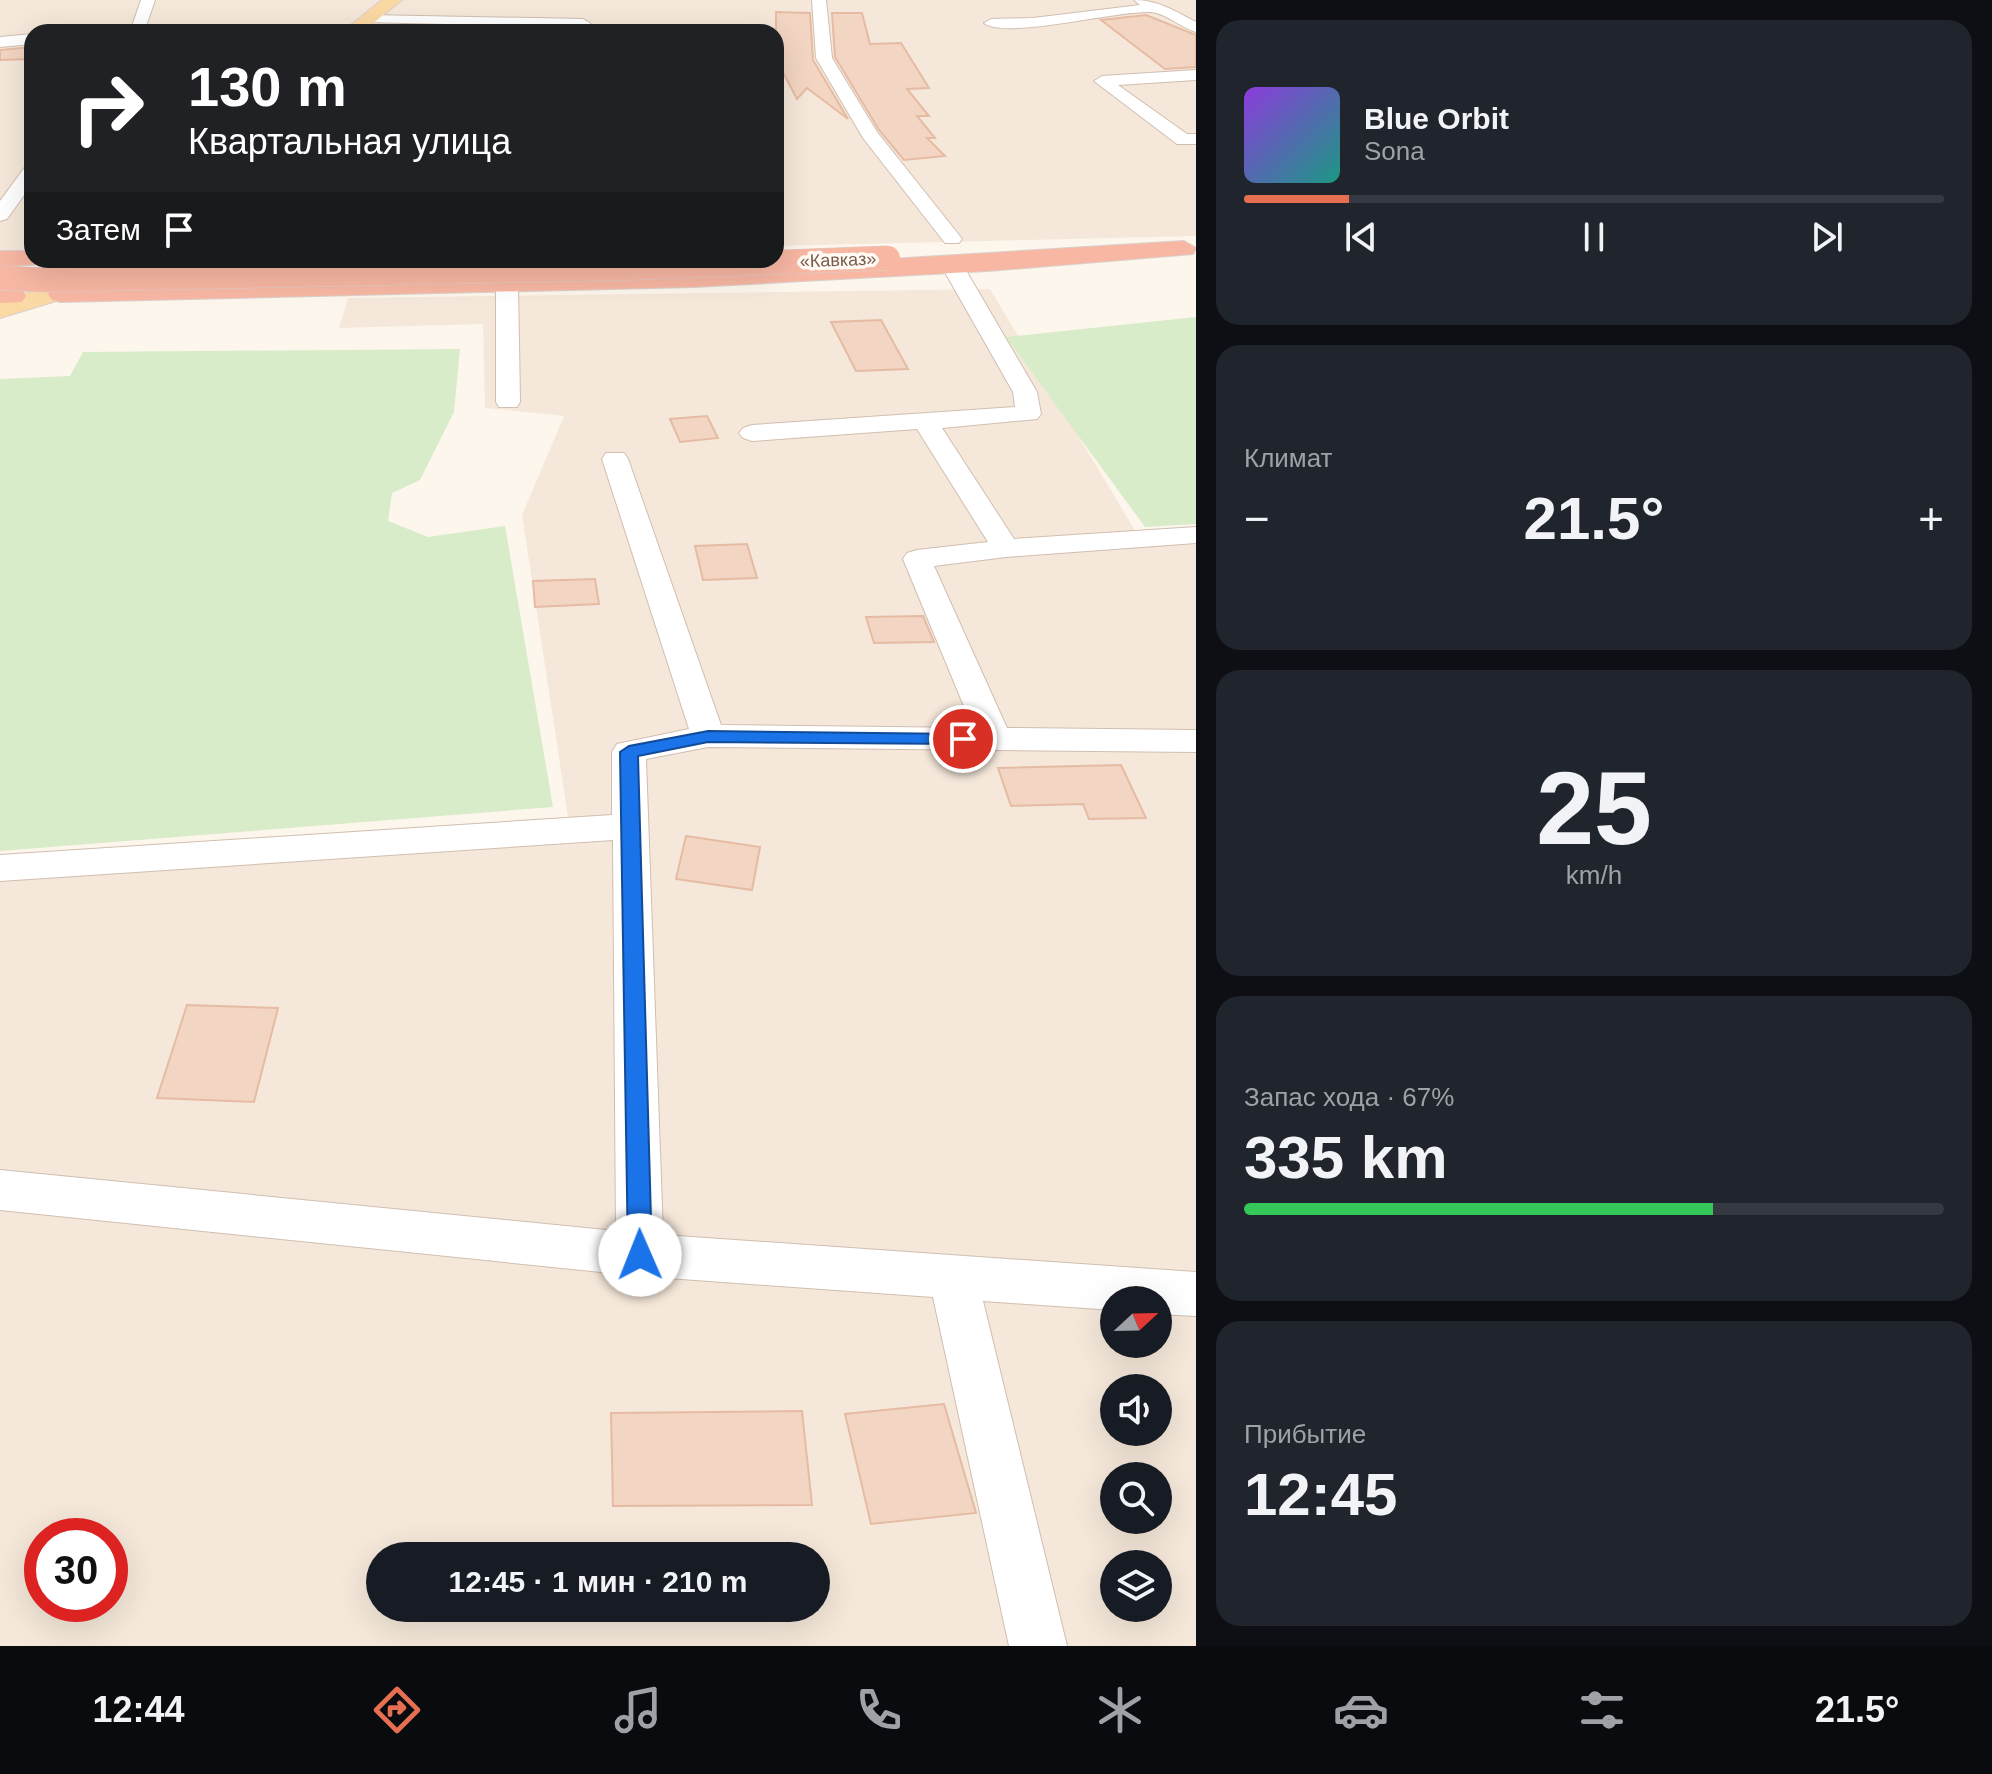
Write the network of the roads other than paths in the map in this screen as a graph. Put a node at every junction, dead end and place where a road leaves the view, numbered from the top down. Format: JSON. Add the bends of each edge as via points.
{"nodes":[{"id":1,"x":148,"y":0,"type":"edge"},
{"id":2,"x":393,"y":0,"type":"edge"},
{"id":3,"x":819,"y":0,"type":"edge"},
{"id":4,"x":1141,"y":0,"type":"edge"},
{"id":5,"x":1157,"y":7,"type":"junction"},
{"id":6,"x":369,"y":19,"type":"junction"},
{"id":7,"x":991,"y":23,"type":"dead end"},
{"id":8,"x":136,"y":24,"type":"edge"},
{"id":9,"x":362,"y":24,"type":"edge"},
{"id":10,"x":583,"y":24,"type":"edge"},
{"id":11,"x":1196,"y":28,"type":"edge"},
{"id":12,"x":24,"y":40,"type":"edge"},
{"id":13,"x":0,"y":42,"type":"edge"},
{"id":14,"x":1196,"y":75,"type":"edge"},
{"id":15,"x":1196,"y":139,"type":"edge"},
{"id":16,"x":24,"y":171,"type":"edge"},
{"id":17,"x":0,"y":172,"type":"edge"},
{"id":18,"x":24,"y":182,"type":"edge"},
{"id":19,"x":0,"y":215,"type":"edge"},
{"id":20,"x":952,"y":239,"type":"junction"},
{"id":21,"x":1193,"y":243,"type":"edge"},
{"id":22,"x":784,"y":246,"type":"edge"},
{"id":23,"x":897,"y":247,"type":"junction"},
{"id":24,"x":784,"y":253,"type":"edge"},
{"id":25,"x":784,"y":255,"type":"edge"},
{"id":26,"x":0,"y":259,"type":"edge"},
{"id":27,"x":24,"y":260,"type":"edge"},
{"id":28,"x":24,"y":262,"type":"edge"},
{"id":29,"x":953,"y":267,"type":"junction"},
{"id":30,"x":90,"y":268,"type":"edge"},
{"id":31,"x":166,"y":268,"type":"edge"},
{"id":32,"x":611,"y":268,"type":"edge"},
{"id":33,"x":0,"y":269,"type":"edge"},
{"id":34,"x":507,"y":284,"type":"junction"},
{"id":35,"x":3,"y":294,"type":"edge"},
{"id":36,"x":61,"y":294,"type":"junction"},
{"id":37,"x":508,"y":402,"type":"dead end"},
{"id":38,"x":926,"y":423,"type":"junction"},
{"id":39,"x":752,"y":433,"type":"dead end"},
{"id":40,"x":615,"y":459,"type":"dead end"},
{"id":41,"x":1196,"y":535,"type":"edge"},
{"id":42,"x":1006,"y":548,"type":"junction"},
{"id":43,"x":708,"y":736,"type":"junction"},
{"id":44,"x":995,"y":739,"type":"junction"},
{"id":45,"x":1196,"y":741,"type":"edge"},
{"id":46,"x":630,"y":826,"type":"junction"},
{"id":47,"x":0,"y":868,"type":"edge"},
{"id":48,"x":0,"y":1190,"type":"edge"},
{"id":49,"x":640,"y":1255,"type":"junction"},
{"id":50,"x":953,"y":1277,"type":"junction"},
{"id":51,"x":1196,"y":1294,"type":"edge"},
{"id":52,"x":1038,"y":1646,"type":"edge"}],
"edges":[{"from":1,"to":8,"type":"street"},
{"from":2,"to":6,"type":"main road"},
{"from":3,"to":20,"type":"street","via":[[824,58],[869,134]]},
{"from":4,"to":5,"type":"street"},
{"from":5,"to":7,"type":"street"},
{"from":5,"to":11,"type":"street"},
{"from":6,"to":9,"type":"main road"},
{"from":6,"to":10,"type":"street"},
{"from":12,"to":13,"type":"street"},
{"from":14,"to":15,"type":"street","via":[[1102,81],[1183,140]]},
{"from":16,"to":17,"type":"street"},
{"from":18,"to":19,"type":"street"},
{"from":20,"to":21,"type":"highway"},
{"from":20,"to":23,"type":"highway"},
{"from":21,"to":23,"type":"highway","name":"«Кавказ»"},
{"from":21,"to":29,"type":"highway"},
{"from":22,"to":23,"type":"highway"},
{"from":23,"to":24,"type":"highway","name":"«Кавказ»"},
{"from":23,"to":25,"type":"highway","name":"«Кавказ»","bridge":true},
{"from":26,"to":27,"type":"highway"},
{"from":28,"to":33,"type":"main road"},
{"from":29,"to":34,"type":"highway"},
{"from":29,"to":38,"type":"street","via":[[1025,392],[1028,414]]},
{"from":30,"to":36,"type":"main road","via":[[87,283]]},
{"from":31,"to":33,"type":"highway"},
{"from":32,"to":35,"type":"highway","name":"«Кавказ»","bridge":true,"via":[[64,280]]},
{"from":34,"to":36,"type":"highway"},
{"from":34,"to":37,"type":"street"},
{"from":35,"to":36,"type":"main road"},
{"from":38,"to":39,"type":"street"},
{"from":38,"to":42,"type":"street"},
{"from":40,"to":43,"type":"street"},
{"from":41,"to":42,"type":"street"},
{"from":42,"to":44,"type":"street","via":[[917,559]]},
{"from":43,"to":44,"type":"street"},
{"from":43,"to":46,"type":"street","via":[[629,752]]},
{"from":44,"to":45,"type":"street"},
{"from":46,"to":47,"type":"street"},
{"from":46,"to":49,"type":"street"},
{"from":48,"to":49,"type":"street"},
{"from":49,"to":50,"type":"street"},
{"from":50,"to":51,"type":"street"},
{"from":50,"to":52,"type":"street"}]}
